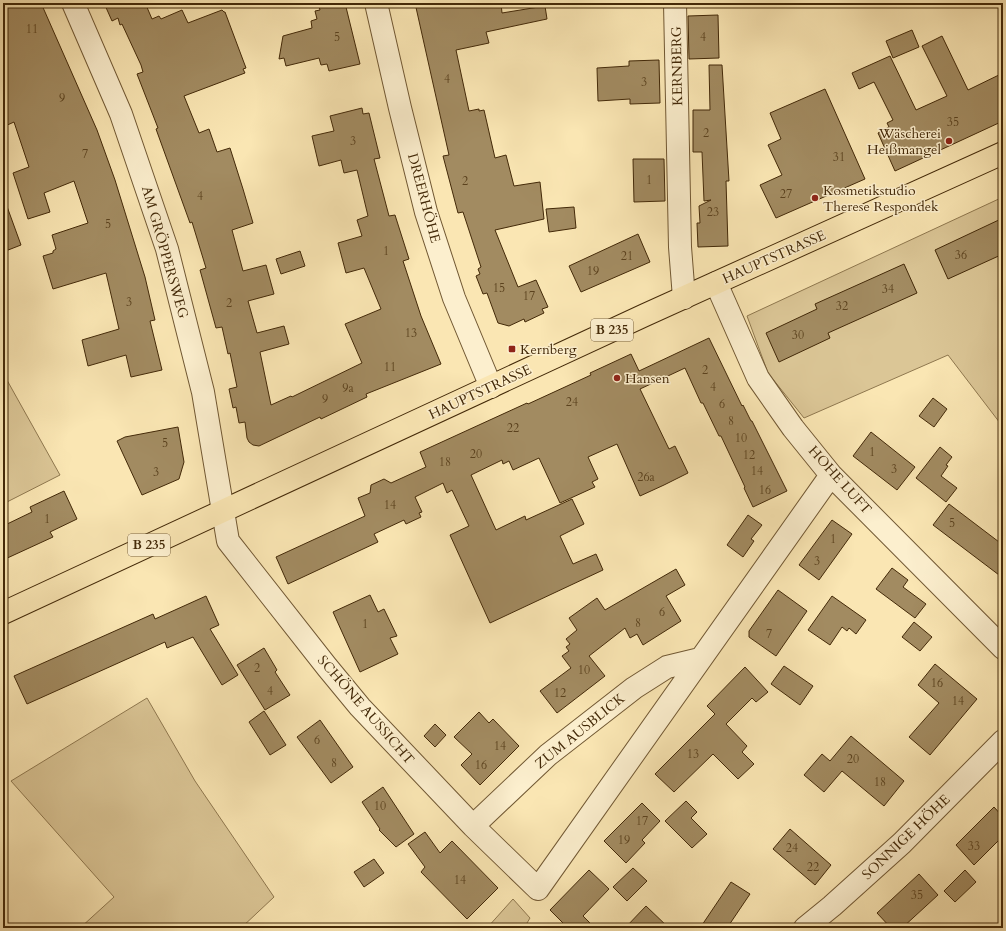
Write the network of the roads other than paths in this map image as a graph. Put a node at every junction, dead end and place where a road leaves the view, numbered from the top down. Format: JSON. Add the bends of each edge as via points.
{"nodes":[{"id":1,"x":73,"y":3,"type":"edge"},
{"id":2,"x":376,"y":3,"type":"edge"},
{"id":3,"x":675,"y":3,"type":"edge"},
{"id":4,"x":1003,"y":153,"type":"edge"},
{"id":5,"x":716,"y":283,"type":"junction"},
{"id":6,"x":684,"y":298,"type":"junction"},
{"id":7,"x":491,"y":387,"type":"junction"},
{"id":8,"x":831,"y":475,"type":"junction"},
{"id":9,"x":223,"y":511,"type":"junction"},
{"id":10,"x":3,"y":613,"type":"edge"},
{"id":11,"x":1003,"y":648,"type":"edge"},
{"id":12,"x":700,"y":659,"type":"junction"},
{"id":13,"x":1003,"y":741,"type":"edge"},
{"id":14,"x":473,"y":826,"type":"junction"},
{"id":15,"x":805,"y":928,"type":"edge"}],
"edges":[{"from":1,"to":9,"type":"street","name":"AM GRÖPPERSWEG","via":[[121,114],[167,249],[203,392]]},
{"from":2,"to":7,"type":"street","name":"DREERHÖHE","via":[[426,212],[454,298]]},
{"from":3,"to":6,"type":"street","name":"KERNBERG"},
{"from":4,"to":5,"type":"main road","name":"HAUPTSTRASSE","number":"B 235"},
{"from":5,"to":6,"type":"main road","name":"HAUPTSTRASSE","number":"B 235"},
{"from":5,"to":8,"type":"street","name":"HOHE LUFT","via":[[758,378]]},
{"from":6,"to":7,"type":"main road","name":"HAUPTSTRASSE","number":"B 235"},
{"from":7,"to":9,"type":"main road","name":"HAUPTSTRASSE","number":"B 235"},
{"from":8,"to":11,"type":"street","name":"HOHE LUFT"},
{"from":8,"to":12,"type":"street"},
{"from":9,"to":10,"type":"main road","name":"HAUPTSTRASSE","number":"B 235"},
{"from":9,"to":14,"type":"street","name":"SCHÖNE AUSSICHT","via":[[228,541],[327,667],[360,707]]},
{"from":12,"to":14,"type":"street","name":"ZUM AUSBLICK","via":[[667,667],[634,688],[548,755]]},
{"from":12,"to":14,"type":"street","name":"SCHÖNE AUSSICHT","via":[[538,889]]},
{"from":13,"to":15,"type":"street","name":"SONNIGE HÖHE","via":[[902,843]]}]}
